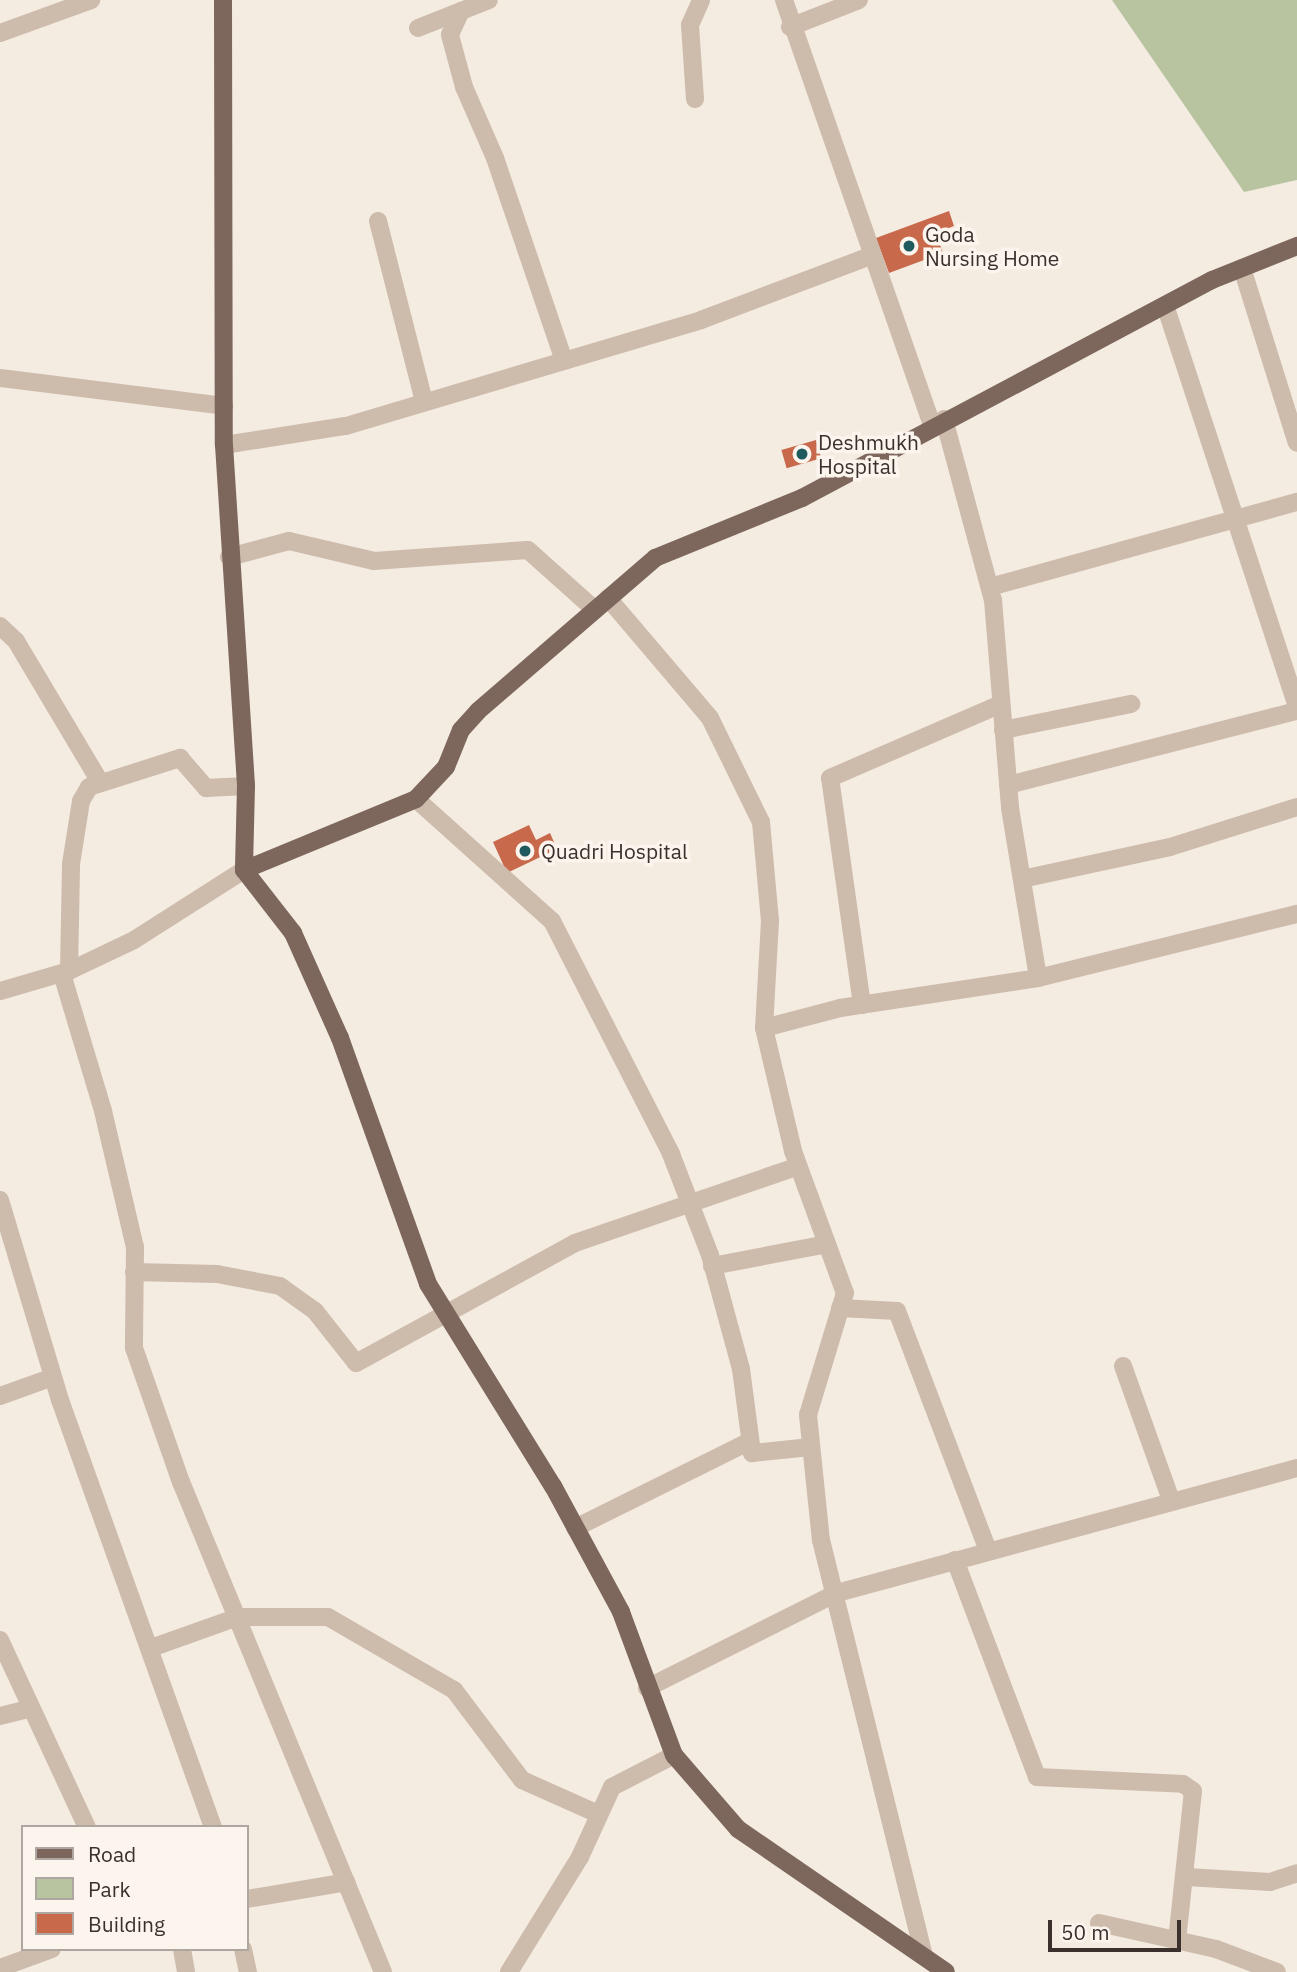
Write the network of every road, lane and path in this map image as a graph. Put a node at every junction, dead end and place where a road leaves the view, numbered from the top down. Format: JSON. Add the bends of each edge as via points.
{"nodes":[{"id":1,"x":91,"y":0,"type":"edge"},
{"id":2,"x":223,"y":0,"type":"edge"},
{"id":3,"x":489,"y":0,"type":"edge"},
{"id":4,"x":701,"y":0,"type":"edge"},
{"id":5,"x":784,"y":0,"type":"edge"},
{"id":6,"x":859,"y":0,"type":"edge"},
{"id":7,"x":461,"y":11,"type":"junction"},
{"id":8,"x":790,"y":27,"type":"junction"},
{"id":9,"x":418,"y":28,"type":"dead end"},
{"id":10,"x":0,"y":33,"type":"edge"},
{"id":11,"x":695,"y":99,"type":"dead end"},
{"id":12,"x":378,"y":221,"type":"dead end"},
{"id":13,"x":1297,"y":246,"type":"edge"},
{"id":14,"x":870,"y":256,"type":"junction"},
{"id":15,"x":1242,"y":268,"type":"junction"},
{"id":16,"x":1165,"y":305,"type":"junction"},
{"id":17,"x":564,"y":361,"type":"junction"},
{"id":18,"x":0,"y":378,"type":"edge"},
{"id":19,"x":424,"y":402,"type":"junction"},
{"id":20,"x":223,"y":406,"type":"junction"},
{"id":21,"x":938,"y":422,"type":"junction"},
{"id":22,"x":1297,"y":443,"type":"edge"},
{"id":23,"x":224,"y":445,"type":"junction"},
{"id":24,"x":1297,"y":502,"type":"edge"},
{"id":25,"x":1238,"y":521,"type":"junction"},
{"id":26,"x":229,"y":557,"type":"junction"},
{"id":27,"x":989,"y":587,"type":"junction"},
{"id":28,"x":601,"y":604,"type":"junction"},
{"id":29,"x":0,"y":626,"type":"edge"},
{"id":30,"x":1001,"y":704,"type":"junction"},
{"id":31,"x":1131,"y":704,"type":"dead end"},
{"id":32,"x":1297,"y":709,"type":"edge"},
{"id":33,"x":1003,"y":730,"type":"junction"},
{"id":34,"x":100,"y":780,"type":"junction"},
{"id":35,"x":1008,"y":785,"type":"junction"},
{"id":36,"x":246,"y":786,"type":"junction"},
{"id":37,"x":416,"y":799,"type":"junction"},
{"id":38,"x":1297,"y":807,"type":"edge"},
{"id":39,"x":244,"y":870,"type":"junction"},
{"id":40,"x":1021,"y":879,"type":"junction"},
{"id":41,"x":1297,"y":914,"type":"edge"},
{"id":42,"x":65,"y":972,"type":"junction"},
{"id":43,"x":1038,"y":978,"type":"junction"},
{"id":44,"x":0,"y":991,"type":"edge"},
{"id":45,"x":862,"y":1005,"type":"junction"},
{"id":46,"x":764,"y":1028,"type":"junction"},
{"id":47,"x":798,"y":1166,"type":"junction"},
{"id":48,"x":0,"y":1199,"type":"edge"},
{"id":49,"x":691,"y":1207,"type":"junction"},
{"id":50,"x":827,"y":1244,"type":"junction"},
{"id":51,"x":712,"y":1266,"type":"junction"},
{"id":52,"x":134,"y":1272,"type":"junction"},
{"id":53,"x":840,"y":1308,"type":"junction"},
{"id":54,"x":445,"y":1312,"type":"junction"},
{"id":55,"x":1123,"y":1366,"type":"dead end"},
{"id":56,"x":53,"y":1377,"type":"junction"},
{"id":57,"x":0,"y":1396,"type":"edge"},
{"id":58,"x":750,"y":1441,"type":"junction"},
{"id":59,"x":811,"y":1447,"type":"junction"},
{"id":60,"x":1297,"y":1468,"type":"edge"},
{"id":61,"x":1171,"y":1500,"type":"junction"},
{"id":62,"x":575,"y":1528,"type":"junction"},
{"id":63,"x":987,"y":1548,"type":"junction"},
{"id":64,"x":956,"y":1560,"type":"junction"},
{"id":65,"x":837,"y":1593,"type":"junction"},
{"id":66,"x":238,"y":1617,"type":"junction"},
{"id":67,"x":0,"y":1640,"type":"edge"},
{"id":68,"x":151,"y":1647,"type":"junction"},
{"id":69,"x":647,"y":1688,"type":"junction"},
{"id":70,"x":29,"y":1709,"type":"junction"},
{"id":71,"x":0,"y":1716,"type":"edge"},
{"id":72,"x":674,"y":1755,"type":"junction"},
{"id":73,"x":596,"y":1813,"type":"junction"},
{"id":74,"x":86,"y":1825,"type":"edge"},
{"id":75,"x":212,"y":1825,"type":"edge"},
{"id":76,"x":1297,"y":1873,"type":"edge"},
{"id":77,"x":1187,"y":1877,"type":"junction"},
{"id":78,"x":347,"y":1882,"type":"junction"},
{"id":79,"x":248,"y":1899,"type":"edge"},
{"id":80,"x":1099,"y":1923,"type":"dead end"},
{"id":81,"x":1177,"y":1940,"type":"junction"},
{"id":82,"x":47,"y":1951,"type":"edge"},
{"id":83,"x":182,"y":1951,"type":"edge"},
{"id":84,"x":243,"y":1951,"type":"edge"},
{"id":85,"x":925,"y":1956,"type":"junction"},
{"id":86,"x":0,"y":1968,"type":"edge"},
{"id":87,"x":186,"y":1972,"type":"edge"},
{"id":88,"x":248,"y":1972,"type":"edge"},
{"id":89,"x":383,"y":1972,"type":"edge"},
{"id":90,"x":509,"y":1972,"type":"edge"},
{"id":91,"x":946,"y":1972,"type":"edge"},
{"id":92,"x":1277,"y":1972,"type":"edge"}],
"edges":[{"from":1,"to":10,"type":"street"},
{"from":2,"to":20,"type":"main road"},
{"from":3,"to":7,"type":"street"},
{"from":4,"to":11,"type":"street","via":[[690,25]]},
{"from":5,"to":8,"type":"street"},
{"from":6,"to":8,"type":"street"},
{"from":7,"to":9,"type":"street"},
{"from":7,"to":17,"type":"street","via":[[450,35],[464,87],[495,159]]},
{"from":8,"to":14,"type":"street"},
{"from":12,"to":19,"type":"street"},
{"from":13,"to":15,"type":"main road"},
{"from":14,"to":17,"type":"street","via":[[701,320]]},
{"from":14,"to":21,"type":"street"},
{"from":15,"to":16,"type":"main road"},
{"from":15,"to":22,"type":"street"},
{"from":16,"to":21,"type":"main road"},
{"from":16,"to":25,"type":"street"},
{"from":17,"to":19,"type":"street"},
{"from":18,"to":20,"type":"street"},
{"from":19,"to":23,"type":"street","via":[[346,426]]},
{"from":20,"to":23,"type":"main road"},
{"from":21,"to":27,"type":"street"},
{"from":21,"to":28,"type":"main road","via":[[802,498],[655,558]]},
{"from":23,"to":26,"type":"main road"},
{"from":24,"to":25,"type":"street"},
{"from":25,"to":27,"type":"street"},
{"from":25,"to":32,"type":"street"},
{"from":26,"to":28,"type":"street","via":[[289,541],[374,561],[528,550]]},
{"from":26,"to":36,"type":"main road"},
{"from":27,"to":30,"type":"street"},
{"from":28,"to":37,"type":"main road","via":[[478,710],[461,730],[446,767]]},
{"from":28,"to":46,"type":"street","via":[[710,718],[761,822],[770,921]]},
{"from":29,"to":34,"type":"street","via":[[16,641]]},
{"from":30,"to":33,"type":"street"},
{"from":30,"to":45,"type":"street","via":[[830,778]]},
{"from":31,"to":33,"type":"street"},
{"from":32,"to":35,"type":"street"},
{"from":33,"to":35,"type":"street"},
{"from":34,"to":36,"type":"street","via":[[180,758],[206,788]]},
{"from":34,"to":42,"type":"street","via":[[81,801],[71,864]]},
{"from":35,"to":40,"type":"street"},
{"from":36,"to":39,"type":"main road"},
{"from":37,"to":39,"type":"main road"},
{"from":37,"to":49,"type":"street","via":[[552,921],[671,1154]]},
{"from":38,"to":40,"type":"street","via":[[1170,847]]},
{"from":39,"to":42,"type":"street","via":[[134,940]]},
{"from":39,"to":54,"type":"main road","via":[[293,933],[340,1038],[428,1284]]},
{"from":40,"to":43,"type":"street"},
{"from":41,"to":43,"type":"street"},
{"from":42,"to":44,"type":"street"},
{"from":42,"to":52,"type":"street","via":[[103,1111]]},
{"from":43,"to":45,"type":"street"},
{"from":45,"to":46,"type":"street"},
{"from":46,"to":47,"type":"street"},
{"from":47,"to":49,"type":"street"},
{"from":47,"to":50,"type":"street"},
{"from":48,"to":56,"type":"street"},
{"from":49,"to":51,"type":"street"},
{"from":49,"to":54,"type":"street","via":[[575,1243]]},
{"from":50,"to":51,"type":"street"},
{"from":50,"to":53,"type":"street","via":[[845,1293]]},
{"from":51,"to":58,"type":"street","via":[[741,1369]]},
{"from":52,"to":54,"type":"street","via":[[217,1274],[280,1286],[315,1311],[356,1363]]},
{"from":52,"to":66,"type":"street","via":[[134,1348]]},
{"from":53,"to":59,"type":"street","via":[[808,1415]]},
{"from":53,"to":63,"type":"street","via":[[897,1311]]},
{"from":54,"to":62,"type":"main road"},
{"from":55,"to":61,"type":"street"},
{"from":56,"to":57,"type":"street"},
{"from":56,"to":68,"type":"street"},
{"from":58,"to":59,"type":"street","via":[[751,1453]]},
{"from":58,"to":62,"type":"street"},
{"from":59,"to":65,"type":"street","via":[[821,1540]]},
{"from":60,"to":61,"type":"street"},
{"from":61,"to":63,"type":"street"},
{"from":62,"to":69,"type":"main road","via":[[621,1612]]},
{"from":63,"to":64,"type":"street"},
{"from":64,"to":65,"type":"street"},
{"from":64,"to":77,"type":"street","via":[[1037,1777],[1189,1786],[1195,1798]]},
{"from":65,"to":69,"type":"street"},
{"from":65,"to":85,"type":"street"},
{"from":66,"to":68,"type":"street"},
{"from":66,"to":73,"type":"street","via":[[328,1617],[454,1690],[522,1780]]},
{"from":66,"to":78,"type":"street"},
{"from":67,"to":70,"type":"street"},
{"from":68,"to":75,"type":"street"},
{"from":69,"to":72,"type":"main road"},
{"from":70,"to":71,"type":"street"},
{"from":70,"to":74,"type":"street"},
{"from":72,"to":73,"type":"street","via":[[611,1787]]},
{"from":72,"to":85,"type":"main road","via":[[738,1829]]},
{"from":73,"to":90,"type":"street","via":[[580,1857]]},
{"from":76,"to":77,"type":"street","via":[[1270,1882]]},
{"from":77,"to":81,"type":"street"},
{"from":78,"to":79,"type":"street"},
{"from":78,"to":89,"type":"street"},
{"from":80,"to":81,"type":"street"},
{"from":81,"to":92,"type":"street"},
{"from":82,"to":86,"type":"street"},
{"from":83,"to":87,"type":"street"},
{"from":84,"to":88,"type":"street"},
{"from":85,"to":91,"type":"main road"}]}
